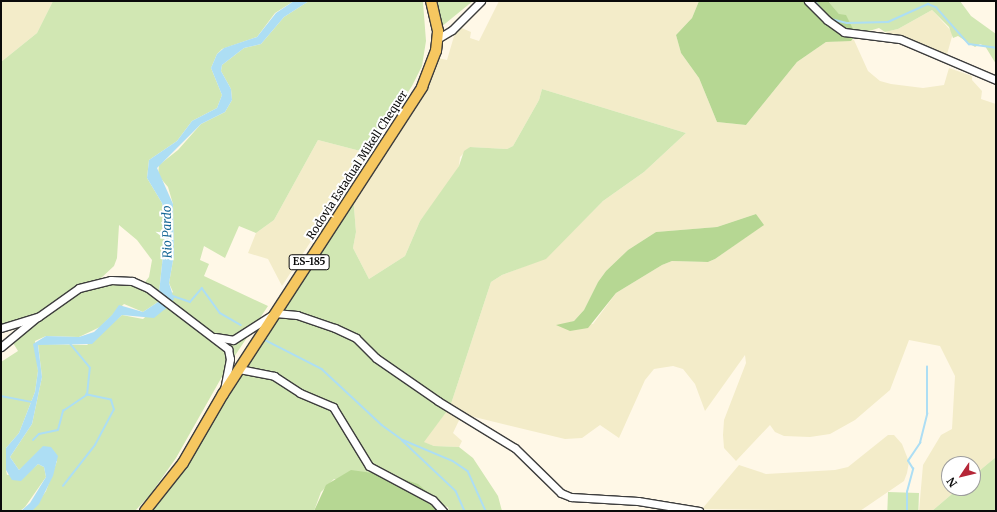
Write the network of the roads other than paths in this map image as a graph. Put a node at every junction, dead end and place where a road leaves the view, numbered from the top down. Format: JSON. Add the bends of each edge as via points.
{"nodes":[{"id":1,"x":431,"y":1,"type":"edge"},
{"id":2,"x":481,"y":1,"type":"edge"},
{"id":3,"x":808,"y":1,"type":"edge"},
{"id":4,"x":437,"y":39,"type":"junction"},
{"id":5,"x":996,"y":80,"type":"edge"},
{"id":6,"x":275,"y":313,"type":"junction"},
{"id":7,"x":38,"y":317,"type":"junction"},
{"id":8,"x":1,"y":328,"type":"edge"},
{"id":9,"x":215,"y":337,"type":"junction"},
{"id":10,"x":1,"y":347,"type":"edge"},
{"id":11,"x":239,"y":369,"type":"junction"},
{"id":12,"x":223,"y":394,"type":"junction"},
{"id":13,"x":146,"y":511,"type":"edge"},
{"id":14,"x":443,"y":511,"type":"edge"},
{"id":15,"x":699,"y":511,"type":"edge"}],
"edges":[{"from":1,"to":4,"type":"main road","name":"Rodovia Estadual Mikell Chequer","number":"ES-185"},
{"from":2,"to":4,"type":"street","via":[[452,30]]},
{"from":3,"to":5,"type":"street","via":[[844,32],[900,39]]},
{"from":4,"to":6,"type":"main road","name":"Rodovia Estadual Mikell Chequer","number":"ES-185","via":[[436,51],[422,87]]},
{"from":6,"to":9,"type":"street","via":[[233,340]]},
{"from":6,"to":11,"type":"main road","name":"Rodovia Estadual Mikell Chequer","number":"ES-185"},
{"from":6,"to":15,"type":"street","via":[[297,315],[356,338],[388,367],[515,448],[561,493],[570,497],[638,501]]},
{"from":7,"to":8,"type":"street"},
{"from":7,"to":9,"type":"street","via":[[74,291],[103,281],[132,280],[148,288]]},
{"from":7,"to":10,"type":"street"},
{"from":9,"to":12,"type":"street","via":[[230,353]]},
{"from":11,"to":12,"type":"main road","name":"Rodovia Estadual Mikell Chequer","number":"ES-185"},
{"from":11,"to":14,"type":"street","via":[[274,376],[304,395],[333,407],[369,466],[433,500]]},
{"from":12,"to":13,"type":"main road","name":"Rodovia Estadual Mikell Chequer","number":"ES-185","via":[[183,463]]}]}
